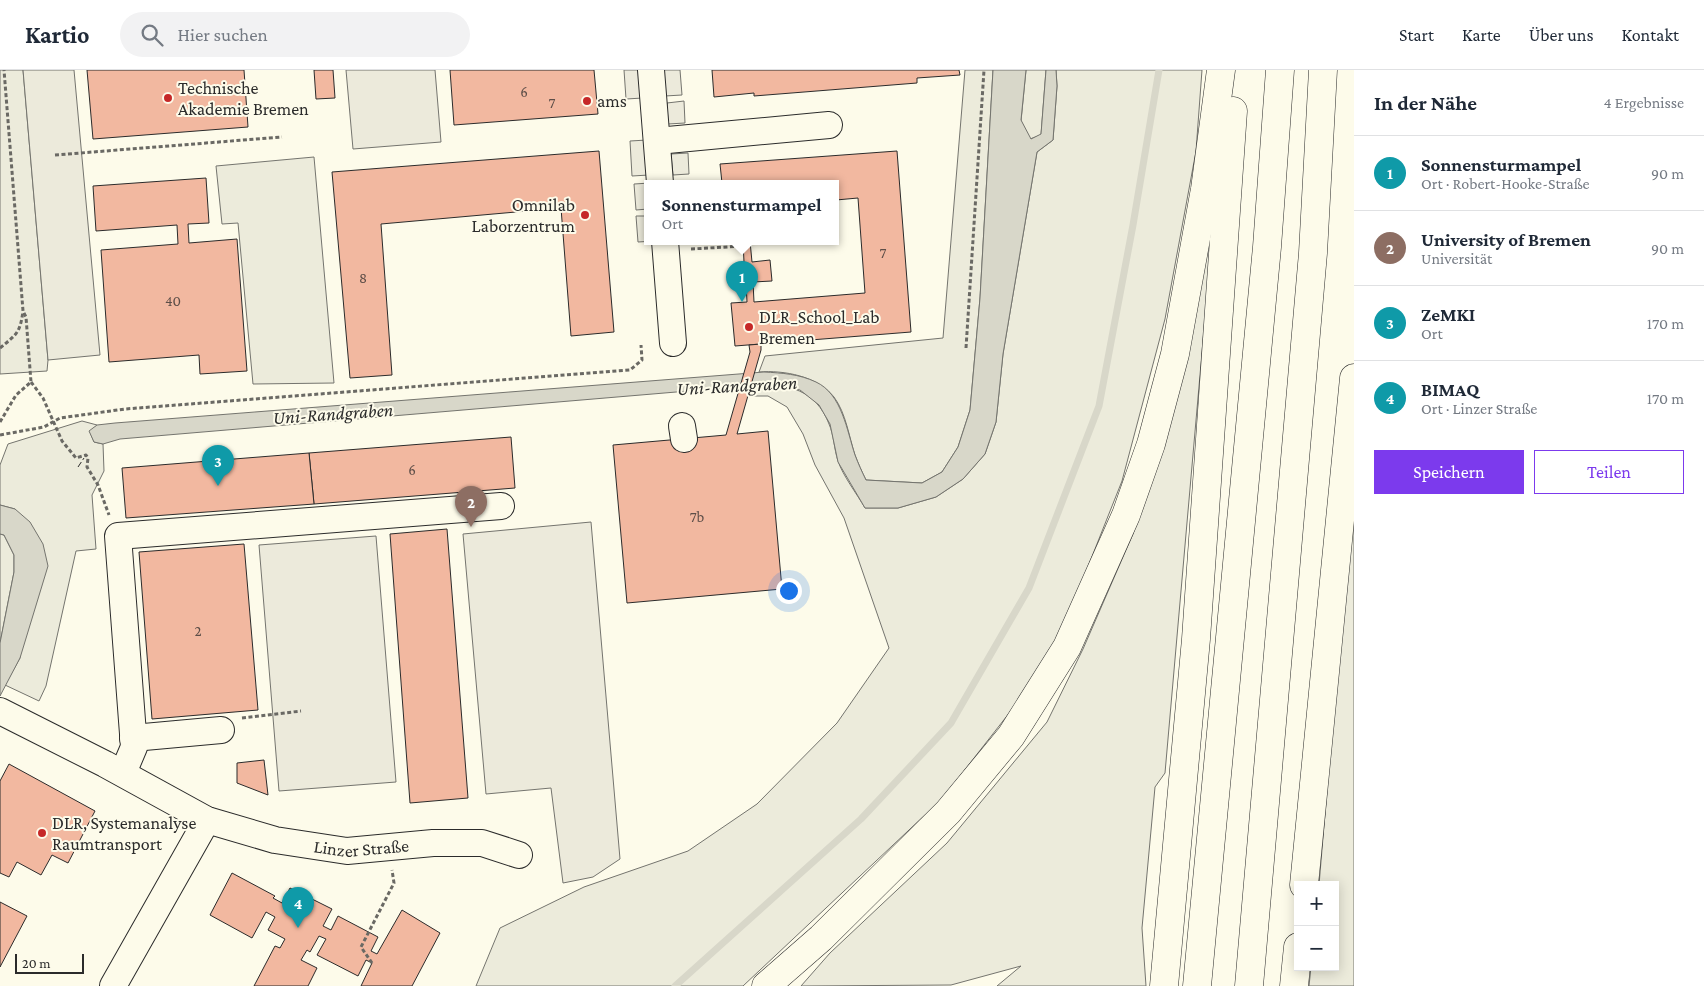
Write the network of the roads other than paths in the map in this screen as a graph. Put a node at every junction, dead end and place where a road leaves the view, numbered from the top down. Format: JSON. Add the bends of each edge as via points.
{"nodes":[{"id":1,"x":651,"y":70,"type":"edge"},
{"id":2,"x":1221,"y":70,"type":"edge"},
{"id":3,"x":1236,"y":70,"type":"edge"},
{"id":4,"x":1280,"y":70,"type":"edge"},
{"id":5,"x":1323,"y":70,"type":"edge"},
{"id":6,"x":829,"y":125,"type":"dead end"},
{"id":7,"x":657,"y":141,"type":"junction"},
{"id":8,"x":660,"y":180,"type":"edge"},
{"id":9,"x":665,"y":246,"type":"edge"},
{"id":10,"x":673,"y":342,"type":"dead end"},
{"id":11,"x":1354,"y":378,"type":"edge"},
{"id":12,"x":502,"y":506,"type":"dead end"},
{"id":13,"x":3,"y":712,"type":"edge"},
{"id":14,"x":221,"y":730,"type":"road end"},
{"id":15,"x":133,"y":738,"type":"junction"},
{"id":16,"x":123,"y":774,"type":"junction"},
{"id":17,"x":207,"y":820,"type":"junction"},
{"id":18,"x":519,"y":855,"type":"dead end"},
{"id":19,"x":1304,"y":881,"type":"edge"},
{"id":20,"x":1296,"y":971,"type":"edge"},
{"id":21,"x":112,"y":986,"type":"edge"},
{"id":22,"x":766,"y":986,"type":"edge"},
{"id":23,"x":1164,"y":986,"type":"edge"},
{"id":24,"x":1198,"y":986,"type":"edge"},
{"id":25,"x":1249,"y":986,"type":"edge"},
{"id":26,"x":1294,"y":986,"type":"edge"}],
"edges":[{"from":1,"to":7,"type":"street"},
{"from":2,"to":22,"type":"highway","via":[[1206,180],[1175,354],[1154,435],[1126,515],[1068,647],[1012,736],[948,812],[822,938]]},
{"from":3,"to":23,"type":"highway","via":[[1196,639]]},
{"from":4,"to":24,"type":"highway","via":[[1268,247]]},
{"from":5,"to":25,"type":"highway","via":[[1313,253]]},
{"from":6,"to":7,"type":"street"},
{"from":7,"to":8,"type":"street"},
{"from":9,"to":10,"type":"street"},
{"from":11,"to":19,"type":"highway"},
{"from":12,"to":15,"type":"street","via":[[118,536]]},
{"from":13,"to":16,"type":"street","name":"Linzer Straße"},
{"from":14,"to":15,"type":"street"},
{"from":15,"to":16,"type":"street","via":[[134,747]]},
{"from":16,"to":17,"type":"street","name":"Linzer Straße"},
{"from":17,"to":18,"type":"street","name":"Linzer Straße","via":[[284,842],[347,851],[433,843],[482,843]]},
{"from":17,"to":21,"type":"street"},
{"from":20,"to":26,"type":"highway"}]}
